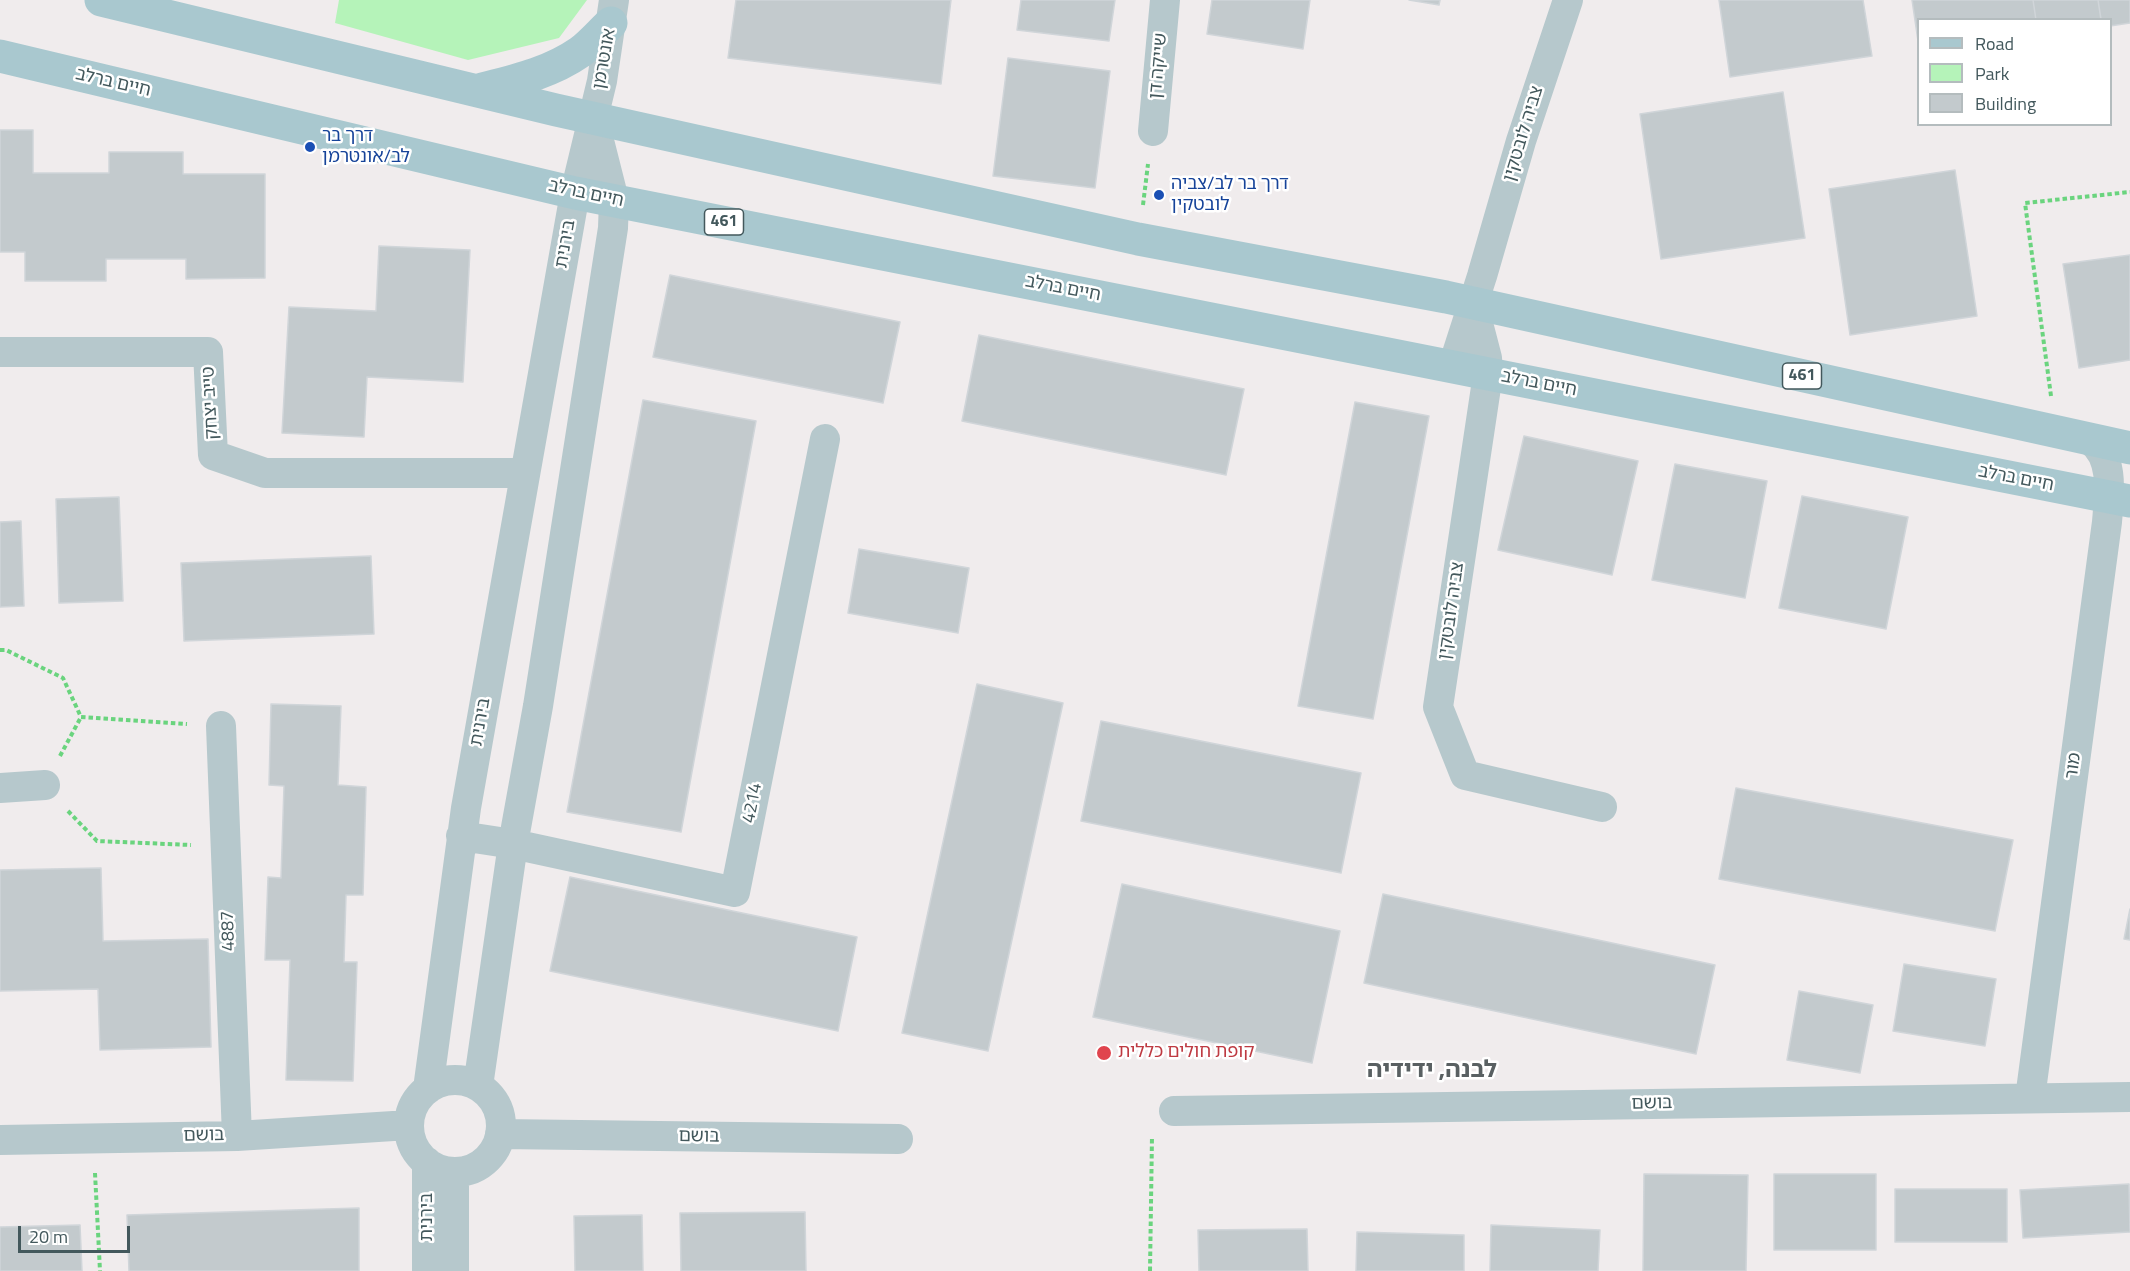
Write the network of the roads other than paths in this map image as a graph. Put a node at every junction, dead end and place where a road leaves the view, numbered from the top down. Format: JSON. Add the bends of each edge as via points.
{"nodes":[{"id":1,"x":101,"y":0,"type":"edge"},
{"id":2,"x":1165,"y":0,"type":"edge"},
{"id":3,"x":1568,"y":0,"type":"edge"},
{"id":4,"x":613,"y":11,"type":"edge"},
{"id":5,"x":0,"y":56,"type":"edge"},
{"id":6,"x":475,"y":91,"type":"junction"},
{"id":7,"x":593,"y":119,"type":"junction"},
{"id":8,"x":1153,"y":131,"type":"road end"},
{"id":9,"x":575,"y":193,"type":"junction"},
{"id":10,"x":614,"y":200,"type":"junction"},
{"id":11,"x":1473,"y":304,"type":"junction"},
{"id":12,"x":0,"y":352,"type":"edge"},
{"id":13,"x":1453,"y":366,"type":"junction"},
{"id":14,"x":1488,"y":374,"type":"junction"},
{"id":15,"x":825,"y":439,"type":"dead end"},
{"id":16,"x":2090,"y":440,"type":"junction"},
{"id":17,"x":2130,"y":448,"type":"edge"},
{"id":18,"x":525,"y":472,"type":"junction"},
{"id":19,"x":2119,"y":499,"type":"edge"},
{"id":20,"x":221,"y":726,"type":"road end"},
{"id":21,"x":45,"y":785,"type":"road end"},
{"id":22,"x":0,"y":788,"type":"edge"},
{"id":23,"x":1602,"y":807,"type":"dead end"},
{"id":24,"x":461,"y":837,"type":"junction"},
{"id":25,"x":513,"y":844,"type":"junction"},
{"id":26,"x":478,"y":1086,"type":"junction"},
{"id":27,"x":428,"y":1089,"type":"junction"},
{"id":28,"x":2130,"y":1097,"type":"edge"},
{"id":29,"x":2030,"y":1098,"type":"junction"},
{"id":30,"x":1174,"y":1111,"type":"road end"},
{"id":31,"x":409,"y":1125,"type":"junction"},
{"id":32,"x":500,"y":1134,"type":"junction"},
{"id":33,"x":237,"y":1136,"type":"junction"},
{"id":34,"x":898,"y":1139,"type":"dead end"},
{"id":35,"x":0,"y":1140,"type":"edge"},
{"id":36,"x":440,"y":1167,"type":"junction"},
{"id":37,"x":428,"y":1271,"type":"edge"},
{"id":38,"x":454,"y":1271,"type":"edge"}],
"edges":[{"from":1,"to":6,"type":"main road","number":"461"},
{"from":2,"to":8,"type":"street","name":"שייקה דן"},
{"from":3,"to":11,"type":"street","name":"צביה לובטקין"},
{"from":4,"to":6,"type":"main road","via":[[581,51],[558,65]]},
{"from":4,"to":7,"type":"street","name":"אונטרמן"},
{"from":5,"to":9,"type":"main road","name":"חיים ברלב","number":"461"},
{"from":6,"to":7,"type":"main road","number":"461"},
{"from":7,"to":9,"type":"street","name":"בירנית"},
{"from":7,"to":10,"type":"street"},
{"from":7,"to":11,"type":"main road","number":"461","via":[[1138,240]]},
{"from":9,"to":10,"type":"main road","name":"חיים ברלב","number":"461"},
{"from":9,"to":18,"type":"street","name":"בירנית"},
{"from":10,"to":13,"type":"main road","name":"חיים ברלב","number":"461"},
{"from":10,"to":25,"type":"street","via":[[540,694]]},
{"from":11,"to":13,"type":"street","name":"צביה לובטקין"},
{"from":11,"to":14,"type":"street","name":"צביה לובטקין"},
{"from":11,"to":16,"type":"main road","number":"461"},
{"from":12,"to":18,"type":"street","name":"טייב יצחק","via":[[208,352],[213,455],[265,472]]},
{"from":13,"to":14,"type":"main road","name":"חיים ברלב","number":"461"},
{"from":14,"to":19,"type":"main road","name":"חיים ברלב","number":"461"},
{"from":14,"to":23,"type":"street","name":"צביה לובטקין","via":[[1438,708],[1465,775]]},
{"from":15,"to":25,"type":"street","name":"4214","via":[[735,892]]},
{"from":16,"to":17,"type":"main road","number":"461"},
{"from":16,"to":19,"type":"street","name":"מור","via":[[2098,445]]},
{"from":18,"to":24,"type":"street","name":"בירנית"},
{"from":19,"to":29,"type":"street","name":"מור"},
{"from":20,"to":33,"type":"street","name":"4887"},
{"from":21,"to":22,"type":"street"},
{"from":24,"to":25,"type":"street","name":"4214"},
{"from":24,"to":27,"type":"street","name":"בירנית"},
{"from":25,"to":26,"type":"street"},
{"from":26,"to":27,"type":"street","via":[[453,1080]]},
{"from":26,"to":32,"type":"street","via":[[494,1102]]},
{"from":27,"to":31,"type":"street","via":[[411,1111]]},
{"from":28,"to":29,"type":"street","name":"בושם"},
{"from":29,"to":30,"type":"street","name":"בושם"},
{"from":31,"to":33,"type":"street","name":"בושם"},
{"from":31,"to":36,"type":"street","via":[[410,1139],[417,1152]]},
{"from":32,"to":34,"type":"street","name":"בושם"},
{"from":32,"to":36,"type":"street","via":[[489,1157],[473,1168]]},
{"from":33,"to":35,"type":"street","name":"בושם"},
{"from":36,"to":37,"type":"street","name":"בירנית"},
{"from":36,"to":38,"type":"street","name":"בירנית"}]}
